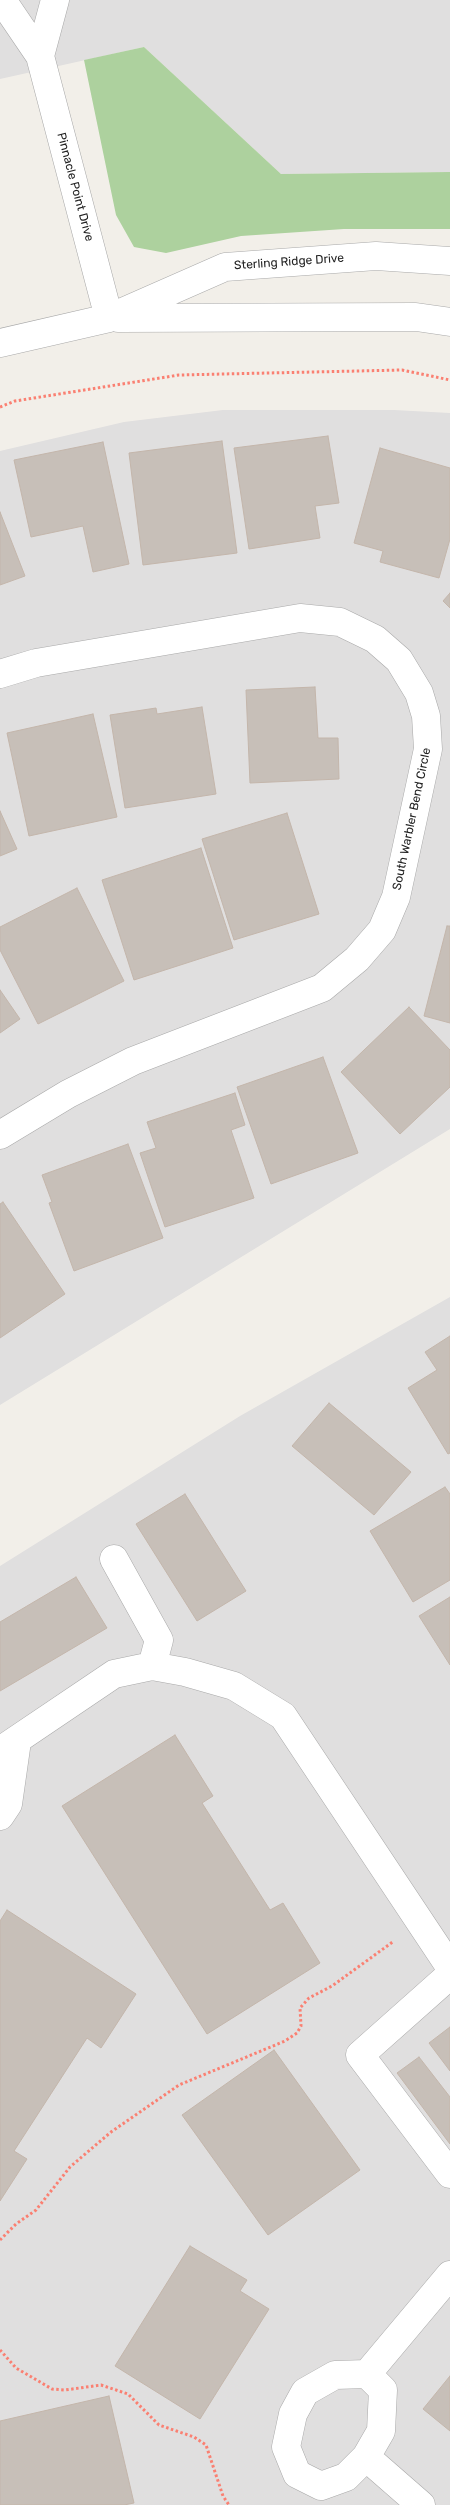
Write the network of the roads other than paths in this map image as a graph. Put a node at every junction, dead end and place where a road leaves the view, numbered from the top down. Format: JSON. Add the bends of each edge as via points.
{"nodes":[{"id":1,"x":2,"y":0,"type":"edge"},
{"id":2,"x":55,"y":0,"type":"edge"},
{"id":3,"x":40,"y":56,"type":"junction"},
{"id":4,"x":450,"y":260,"type":"edge"},
{"id":5,"x":109,"y":318,"type":"junction"},
{"id":6,"x":450,"y":322,"type":"edge"},
{"id":7,"x":0,"y":343,"type":"edge"},
{"id":8,"x":0,"y":674,"type":"edge"},
{"id":9,"x":0,"y":1135,"type":"edge"},
{"id":10,"x":114,"y":1559,"type":"dead end"},
{"id":11,"x":152,"y":1666,"type":"junction"},
{"id":12,"x":8,"y":1746,"type":"edge"},
{"id":13,"x":0,"y":1816,"type":"edge"},
{"id":14,"x":450,"y":1967,"type":"edge"},
{"id":15,"x":450,"y":1975,"type":"edge"},
{"id":16,"x":450,"y":2174,"type":"edge"},
{"id":17,"x":450,"y":2275,"type":"edge"},
{"id":18,"x":367,"y":2374,"type":"junction"},
{"id":19,"x":366,"y":2457,"type":"junction"},
{"id":20,"x":316,"y":2495,"type":"edge"},
{"id":21,"x":421,"y":2505,"type":"edge"}],
"edges":[{"from":1,"to":3,"type":"street","name":"Pinnacle Point Drive"},
{"from":2,"to":3,"type":"street","name":"Pinnacle Point Drive"},
{"from":3,"to":5,"type":"street","name":"Pinnacle Point Drive"},
{"from":4,"to":5,"type":"street","name":"Sterling Ridge Drive","via":[[376,256],[225,267]]},
{"from":5,"to":6,"type":"street","name":"Sterling Ridge Drive","via":[[416,317]]},
{"from":5,"to":7,"type":"street","name":"Sterling Ridge Drive"},
{"from":8,"to":9,"type":"street","name":"South Warbler Bend Circle","via":[[36,663],[300,618],[340,622],[375,639],[399,660],[420,694],[426,716],[428,749],[396,897],[382,930],[357,960],[322,988],[133,1061],[68,1094]]},
{"from":10,"to":11,"type":"street","via":[[159,1640]]},
{"from":11,"to":12,"type":"street","via":[[114,1674]]},
{"from":11,"to":14,"type":"street","via":[[234,1686],[283,1716]]},
{"from":12,"to":13,"type":"street","via":[[8,1804]]},
{"from":15,"to":16,"type":"street","via":[[360,2055]]},
{"from":17,"to":18,"type":"street"},
{"from":18,"to":19,"type":"street","via":[[383,2390],[381,2431]]},
{"from":18,"to":20,"type":"street","via":[[335,2375],[305,2392],[293,2414],[286,2447],[297,2474]]},
{"from":19,"to":20,"type":"street","via":[[346,2477]]},
{"from":19,"to":21,"type":"street"}]}
